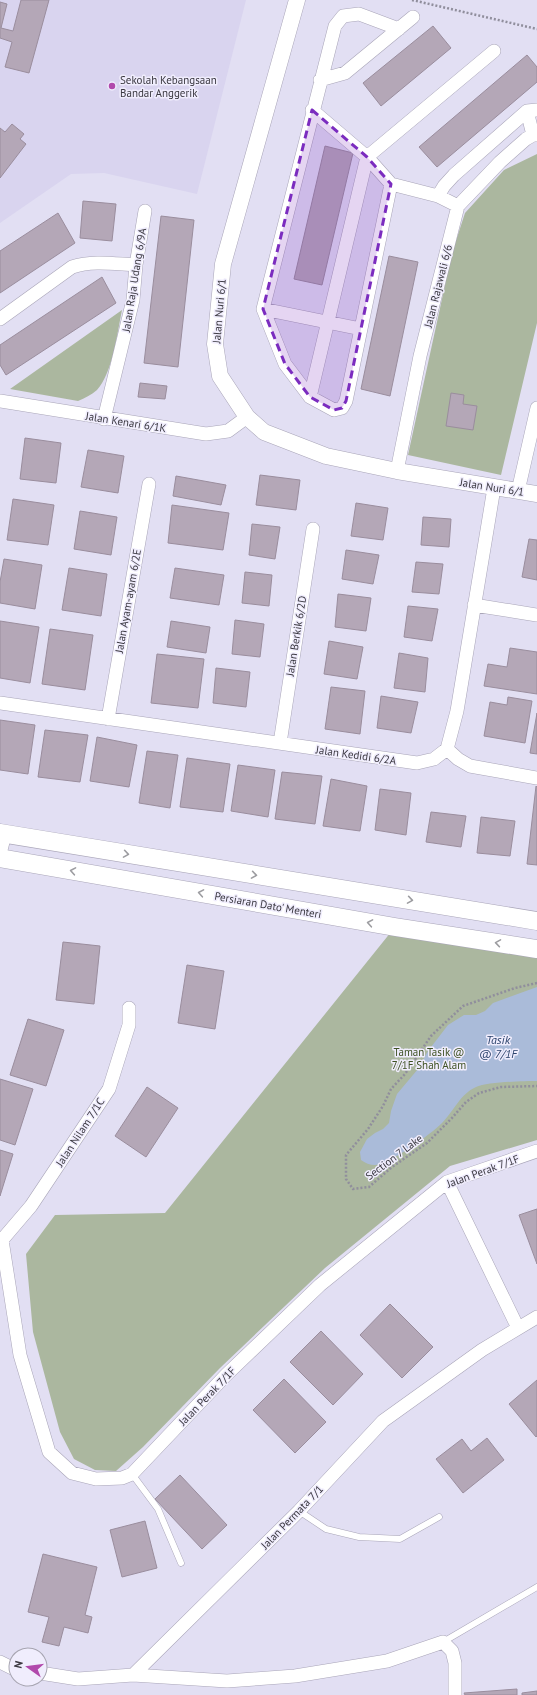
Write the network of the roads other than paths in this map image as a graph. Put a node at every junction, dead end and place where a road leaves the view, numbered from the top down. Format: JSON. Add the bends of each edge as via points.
{"nodes":[{"id":1,"x":297,"y":0,"type":"edge"},
{"id":2,"x":413,"y":17,"type":"dead end"},
{"id":3,"x":399,"y":29,"type":"junction"},
{"id":4,"x":494,"y":51,"type":"dead end"},
{"id":5,"x":320,"y":80,"type":"junction"},
{"id":6,"x":312,"y":110,"type":"junction"},
{"id":7,"x":532,"y":111,"type":"edge"},
{"id":8,"x":535,"y":135,"type":"edge"},
{"id":9,"x":367,"y":157,"type":"junction"},
{"id":10,"x":391,"y":184,"type":"junction"},
{"id":11,"x":438,"y":196,"type":"junction"},
{"id":12,"x":458,"y":206,"type":"junction"},
{"id":13,"x":145,"y":211,"type":"dead end"},
{"id":14,"x":136,"y":265,"type":"junction"},
{"id":15,"x":263,"y":309,"type":"junction"},
{"id":16,"x":0,"y":319,"type":"edge"},
{"id":17,"x":328,"y":322,"type":"junction"},
{"id":18,"x":361,"y":328,"type":"junction"},
{"id":19,"x":310,"y":397,"type":"junction"},
{"id":20,"x":0,"y":401,"type":"edge"},
{"id":21,"x":537,"y":408,"type":"edge"},
{"id":22,"x":247,"y":417,"type":"junction"},
{"id":23,"x":104,"y":419,"type":"junction"},
{"id":24,"x":397,"y":471,"type":"junction"},
{"id":25,"x":149,"y":484,"type":"dead end"},
{"id":26,"x":494,"y":488,"type":"junction"},
{"id":27,"x":518,"y":491,"type":"junction"},
{"id":28,"x":537,"y":494,"type":"edge"},
{"id":29,"x":313,"y":529,"type":"dead end"},
{"id":30,"x":474,"y":605,"type":"junction"},
{"id":31,"x":537,"y":615,"type":"edge"},
{"id":32,"x":0,"y":703,"type":"edge"},
{"id":33,"x":108,"y":718,"type":"junction"},
{"id":34,"x":280,"y":743,"type":"junction"},
{"id":35,"x":446,"y":749,"type":"junction"},
{"id":36,"x":537,"y":778,"type":"edge"},
{"id":37,"x":2,"y":833,"type":"edge"},
{"id":38,"x":0,"y":854,"type":"edge"},
{"id":39,"x":0,"y":858,"type":"edge"},
{"id":40,"x":537,"y":921,"type":"edge"},
{"id":41,"x":537,"y":949,"type":"edge"},
{"id":42,"x":129,"y":1008,"type":"dead end"},
{"id":43,"x":537,"y":1151,"type":"edge"},
{"id":44,"x":447,"y":1182,"type":"junction"},
{"id":45,"x":1,"y":1240,"type":"edge"},
{"id":46,"x":537,"y":1317,"type":"edge"},
{"id":47,"x":518,"y":1328,"type":"junction"},
{"id":48,"x":132,"y":1474,"type":"junction"},
{"id":49,"x":299,"y":1511,"type":"junction"},
{"id":50,"x":440,"y":1516,"type":"dead end"},
{"id":51,"x":181,"y":1563,"type":"dead end"},
{"id":52,"x":537,"y":1587,"type":"edge"},
{"id":53,"x":443,"y":1642,"type":"junction"},
{"id":54,"x":48,"y":1675,"type":"edge"},
{"id":55,"x":133,"y":1675,"type":"junction"},
{"id":56,"x":455,"y":1695,"type":"edge"}],
"edges":[{"from":1,"to":22,"type":"street","name":"Jalan Nuri 6/1","via":[[224,264],[215,344],[220,376]]},
{"from":2,"to":3,"type":"street"},
{"from":3,"to":5,"type":"street","via":[[345,73]]},
{"from":3,"to":5,"type":"street","via":[[359,14],[343,16],[334,26]]},
{"from":4,"to":9,"type":"street"},
{"from":5,"to":6,"type":"street"},
{"from":6,"to":9,"type":"street"},
{"from":6,"to":15,"type":"street"},
{"from":7,"to":8,"type":"street"},
{"from":7,"to":11,"type":"street","via":[[454,175]]},
{"from":8,"to":12,"type":"street","name":"Jalan Rajawali 6/6","via":[[526,139],[500,162]]},
{"from":9,"to":10,"type":"street"},
{"from":9,"to":17,"type":"street"},
{"from":10,"to":11,"type":"street"},
{"from":10,"to":18,"type":"street"},
{"from":11,"to":12,"type":"street"},
{"from":12,"to":24,"type":"street","name":"Jalan Rajawali 6/6","via":[[420,356]]},
{"from":13,"to":14,"type":"street","name":"Jalan Raja Udang 6/9A"},
{"from":14,"to":16,"type":"street","via":[[95,262],[72,267]]},
{"from":14,"to":23,"type":"street","name":"Jalan Raja Udang 6/9A","via":[[133,300]]},
{"from":15,"to":17,"type":"street"},
{"from":15,"to":19,"type":"street","via":[[285,364]]},
{"from":17,"to":18,"type":"street"},
{"from":17,"to":19,"type":"street"},
{"from":18,"to":19,"type":"street","via":[[346,401],[342,408],[334,410]]},
{"from":20,"to":23,"type":"street","name":"Jalan Kenari 6/1K"},
{"from":21,"to":27,"type":"street"},
{"from":22,"to":23,"type":"street","name":"Jalan Kenari 6/1K","via":[[228,431],[206,434]]},
{"from":22,"to":24,"type":"street","name":"Jalan Nuri 6/1","via":[[264,432],[326,456]]},
{"from":24,"to":26,"type":"street","name":"Jalan Nuri 6/1"},
{"from":25,"to":33,"type":"street","name":"Jalan Ayam-ayam 6/2E"},
{"from":26,"to":27,"type":"street","name":"Jalan Nuri 6/1"},
{"from":26,"to":30,"type":"street"},
{"from":27,"to":28,"type":"street","name":"Jalan Nuri 6/1"},
{"from":29,"to":34,"type":"street","name":"Jalan Berkik 6/2D"},
{"from":30,"to":31,"type":"street"},
{"from":30,"to":35,"type":"street","via":[[457,711]]},
{"from":32,"to":33,"type":"street","name":"Jalan Kedidi 6/2A"},
{"from":33,"to":34,"type":"street","name":"Jalan Kedidi 6/2A"},
{"from":34,"to":35,"type":"street","name":"Jalan Kedidi 6/2A","via":[[417,763],[434,759]]},
{"from":35,"to":36,"type":"street","via":[[470,766]]},
{"from":37,"to":38,"type":"street"},
{"from":37,"to":40,"type":"main road","one_way":true},
{"from":41,"to":39,"type":"main road","name":"Persiaran Dato' Menteri","one_way":true},
{"from":42,"to":45,"type":"street","name":"Jalan Nilam 7/1C","via":[[129,1025],[109,1089],[31,1206]]},
{"from":43,"to":44,"type":"street","name":"Jalan Perak 7/1F"},
{"from":44,"to":47,"type":"street"},
{"from":44,"to":48,"type":"street","name":"Jalan Perak 7/1F","via":[[320,1285],[226,1375]]},
{"from":45,"to":48,"type":"street","via":[[20,1355],[49,1452],[72,1473],[96,1479],[122,1478]]},
{"from":46,"to":47,"type":"street","name":"Jalan Permata 7/1"},
{"from":47,"to":49,"type":"street","name":"Jalan Permata 7/1","via":[[482,1350],[383,1421]]},
{"from":48,"to":51,"type":"lane","via":[[158,1509]]},
{"from":49,"to":50,"type":"lane","via":[[326,1529],[359,1537],[400,1539]]},
{"from":49,"to":55,"type":"street","name":"Jalan Permata 7/1"},
{"from":52,"to":53,"type":"lane"},
{"from":53,"to":55,"type":"street","via":[[387,1661],[295,1676],[227,1681]]},
{"from":53,"to":56,"type":"street","via":[[452,1652],[456,1663]]},
{"from":54,"to":55,"type":"street","via":[[78,1679]]}]}
